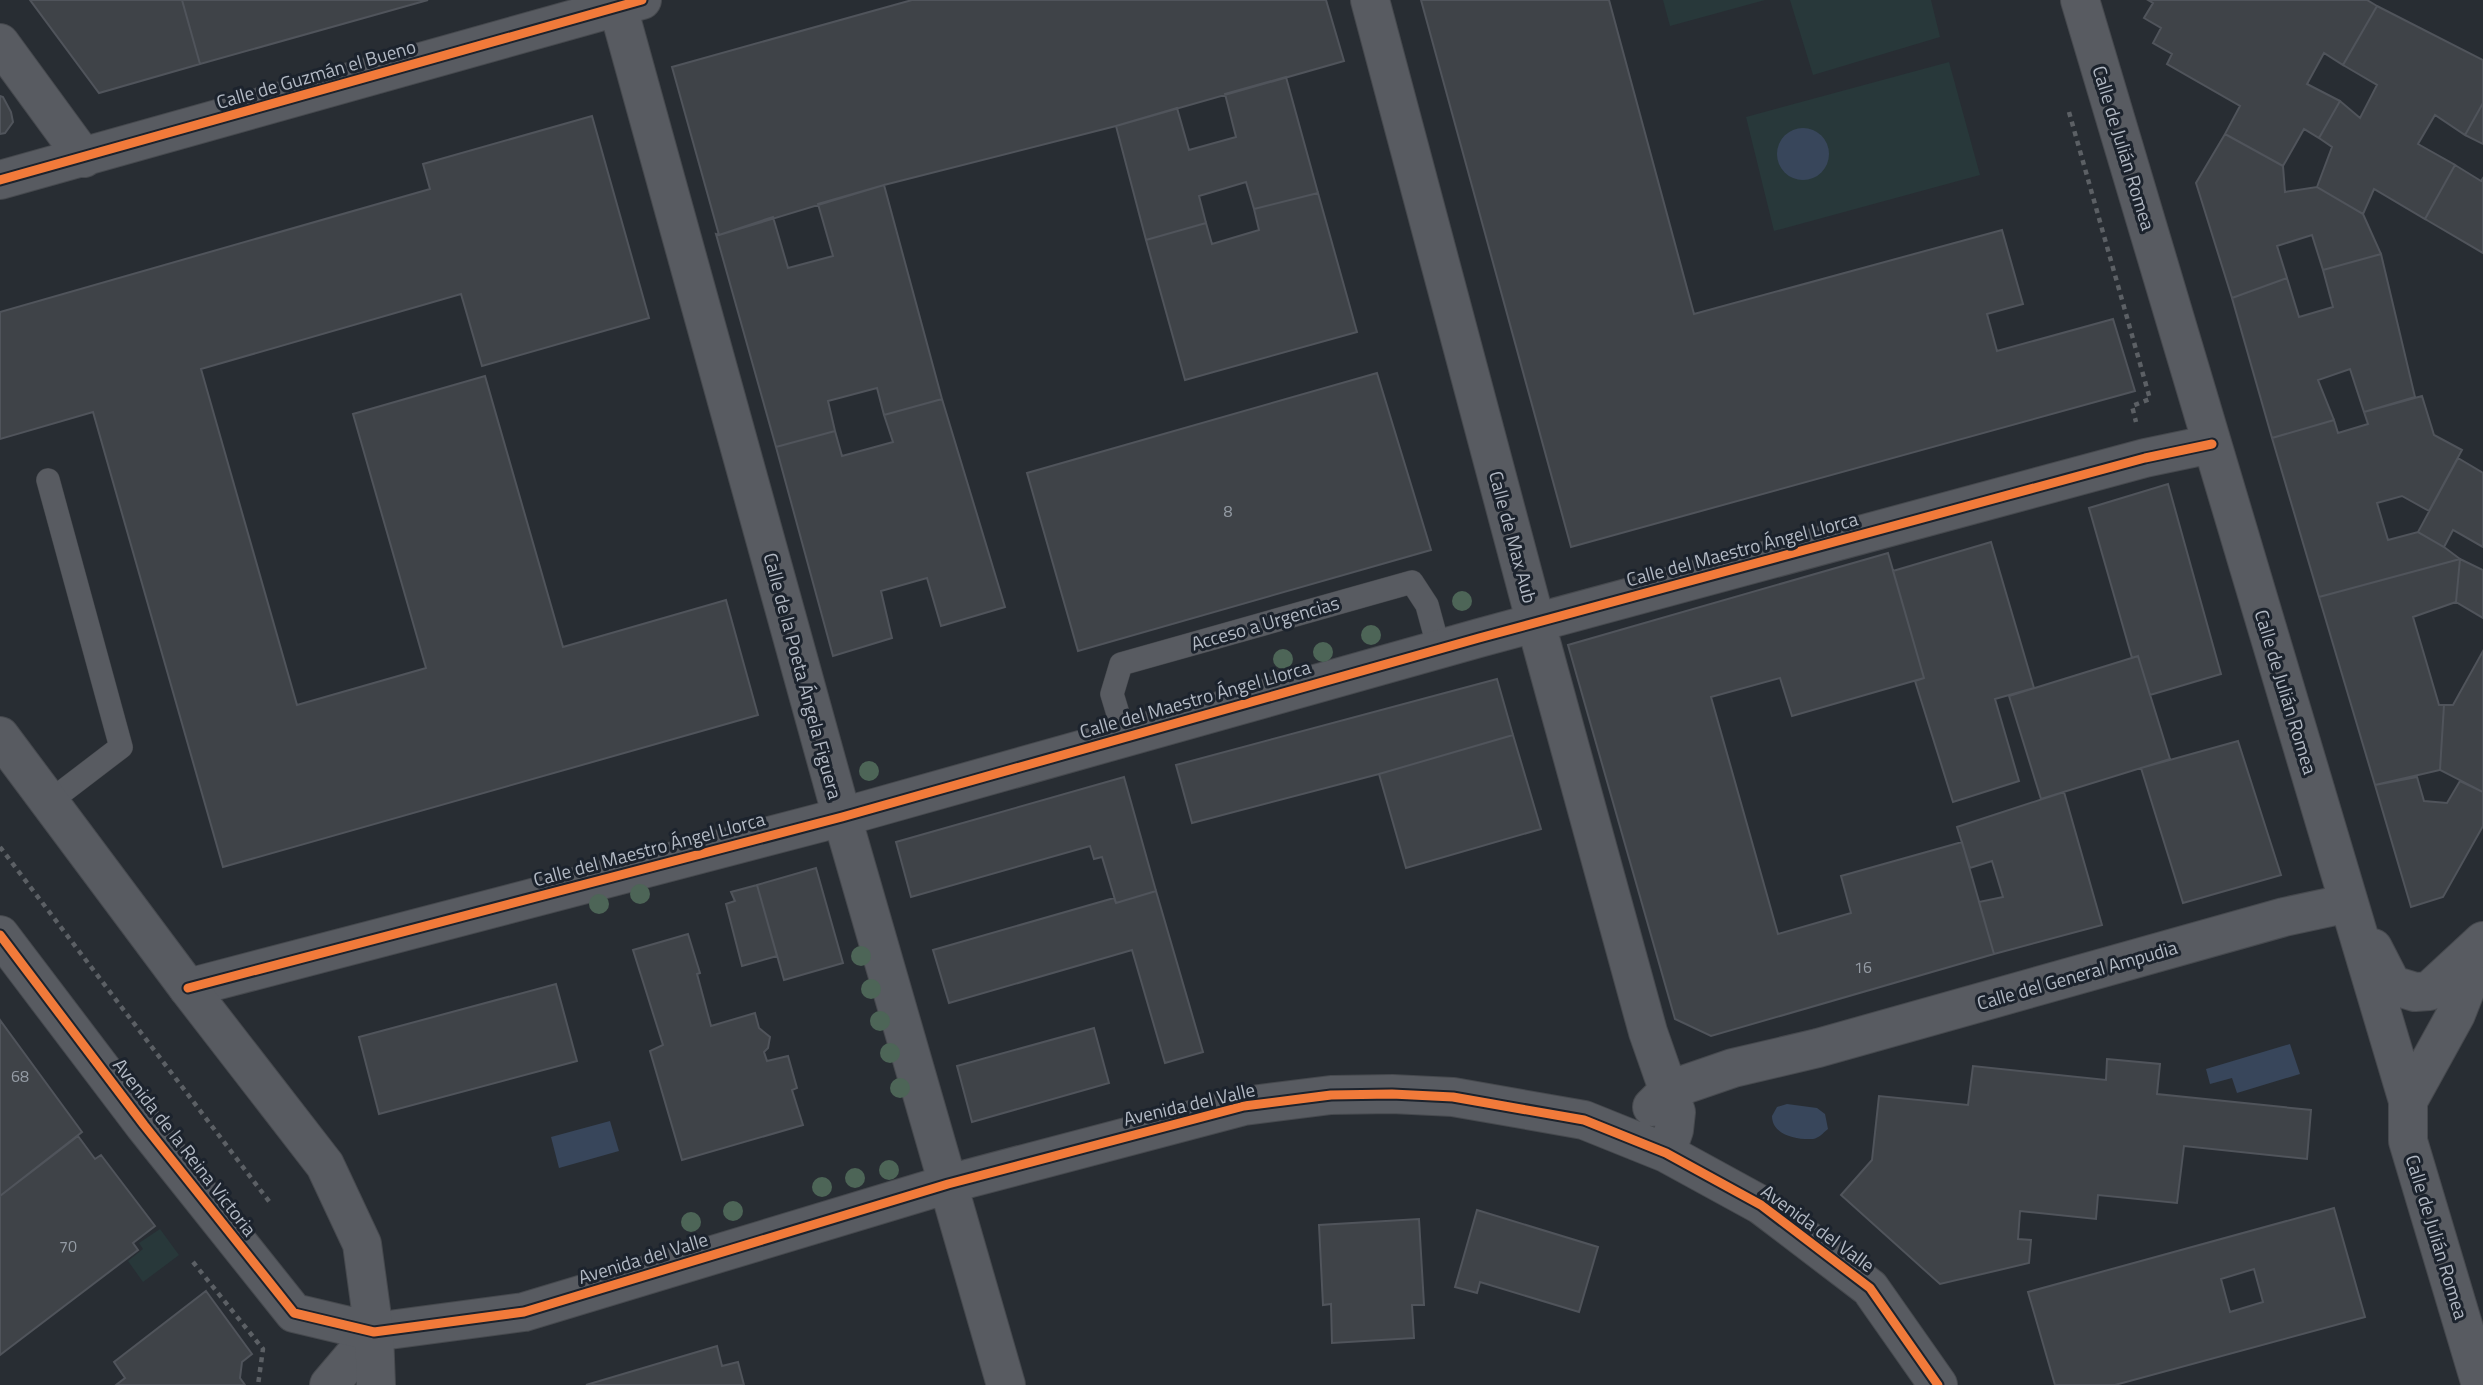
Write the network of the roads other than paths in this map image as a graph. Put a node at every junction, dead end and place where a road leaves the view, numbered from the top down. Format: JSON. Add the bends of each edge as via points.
{"nodes":[{"id":1,"x":1370,"y":0,"type":"edge"},
{"id":2,"x":2080,"y":0,"type":"edge"},
{"id":3,"x":625,"y":2,"type":"edge"},
{"id":4,"x":0,"y":43,"type":"edge"},
{"id":5,"x":84,"y":158,"type":"junction"},
{"id":6,"x":0,"y":180,"type":"edge"},
{"id":7,"x":2212,"y":444,"type":"junction"},
{"id":8,"x":48,"y":481,"type":"dead end"},
{"id":9,"x":1536,"y":623,"type":"junction"},
{"id":10,"x":1439,"y":649,"type":"junction"},
{"id":11,"x":0,"y":736,"type":"edge"},
{"id":12,"x":1125,"y":737,"type":"junction"},
{"id":13,"x":50,"y":802,"type":"junction"},
{"id":14,"x":842,"y":817,"type":"junction"},
{"id":15,"x":2349,"y":903,"type":"junction"},
{"id":16,"x":0,"y":935,"type":"edge"},
{"id":17,"x":2483,"y":944,"type":"edge"},
{"id":18,"x":188,"y":988,"type":"junction"},
{"id":19,"x":1669,"y":1090,"type":"junction"},
{"id":20,"x":2408,"y":1101,"type":"junction"},
{"id":21,"x":1651,"y":1147,"type":"junction"},
{"id":22,"x":948,"y":1184,"type":"junction"},
{"id":23,"x":374,"y":1332,"type":"junction"},
{"id":24,"x":329,"y":1385,"type":"edge"},
{"id":25,"x":348,"y":1385,"type":"edge"},
{"id":26,"x":376,"y":1385,"type":"edge"},
{"id":27,"x":1006,"y":1385,"type":"edge"},
{"id":28,"x":1938,"y":1385,"type":"edge"},
{"id":29,"x":2481,"y":1385,"type":"edge"}],
"edges":[{"from":1,"to":9,"type":"street","name":"Calle de Max Aub"},
{"from":2,"to":7,"type":"street","name":"Calle de Julián Romea"},
{"from":3,"to":5,"type":"street","name":"Calle de Guzmán el Bueno"},
{"from":3,"to":14,"type":"street","name":"Calle de la Poeta Ángela Figuera"},
{"from":4,"to":5,"type":"street"},
{"from":5,"to":6,"type":"street","name":"Calle de Guzmán el Bueno"},
{"from":7,"to":9,"type":"street","name":"Calle del Maestro Ángel Llorca","via":[[2145,458]]},
{"from":7,"to":15,"type":"street","name":"Calle de Julián Romea"},
{"from":8,"to":13,"type":"lane","via":[[121,747]]},
{"from":9,"to":10,"type":"street","name":"Calle del Maestro Ángel Llorca"},
{"from":9,"to":19,"type":"street","name":"Calle de Max Aub","via":[[1648,1032]]},
{"from":10,"to":12,"type":"street","name":"Calle del Maestro Ángel Llorca"},
{"from":10,"to":12,"type":"lane","name":"Acceso a Urgencias","via":[[1427,605],[1412,582],[1121,664],[1112,694]]},
{"from":11,"to":13,"type":"street"},
{"from":12,"to":14,"type":"street","name":"Calle del Maestro Ángel Llorca"},
{"from":13,"to":18,"type":"street"},
{"from":14,"to":18,"type":"street","name":"Calle del Maestro Ángel Llorca"},
{"from":14,"to":22,"type":"street","name":"Calle de la Poeta Ángela Figuera"},
{"from":15,"to":17,"type":"street","via":[[2392,985],[2429,991]]},
{"from":15,"to":19,"type":"street","name":"Calle del General Ampudia","via":[[1733,1068]]},
{"from":15,"to":20,"type":"street","name":"Calle de Julián Romea"},
{"from":16,"to":23,"type":"street","name":"Avenida de la Reina Victoria","via":[[294,1312]]},
{"from":17,"to":20,"type":"street","via":[[2456,1014]]},
{"from":18,"to":23,"type":"street","via":[[325,1165],[362,1244]]},
{"from":19,"to":21,"type":"street","name":"Calle de Max Aub","via":[[1676,1112],[1674,1130]]},
{"from":20,"to":29,"type":"street","name":"Calle de Julián Romea","via":[[2408,1141]]},
{"from":21,"to":22,"type":"street","name":"Avenida del Valle","via":[[1584,1120],[1453,1097],[1331,1095],[1244,1106]]},
{"from":21,"to":28,"type":"street","name":"Avenida del Valle","via":[[1761,1205],[1870,1288]]},
{"from":22,"to":23,"type":"street","name":"Avenida del Valle","via":[[524,1312]]},
{"from":22,"to":27,"type":"street","name":"Calle de la Poeta Ángela Figuera"},
{"from":23,"to":24,"type":"street"},
{"from":23,"to":25,"type":"lane"},
{"from":23,"to":26,"type":"street"}]}
